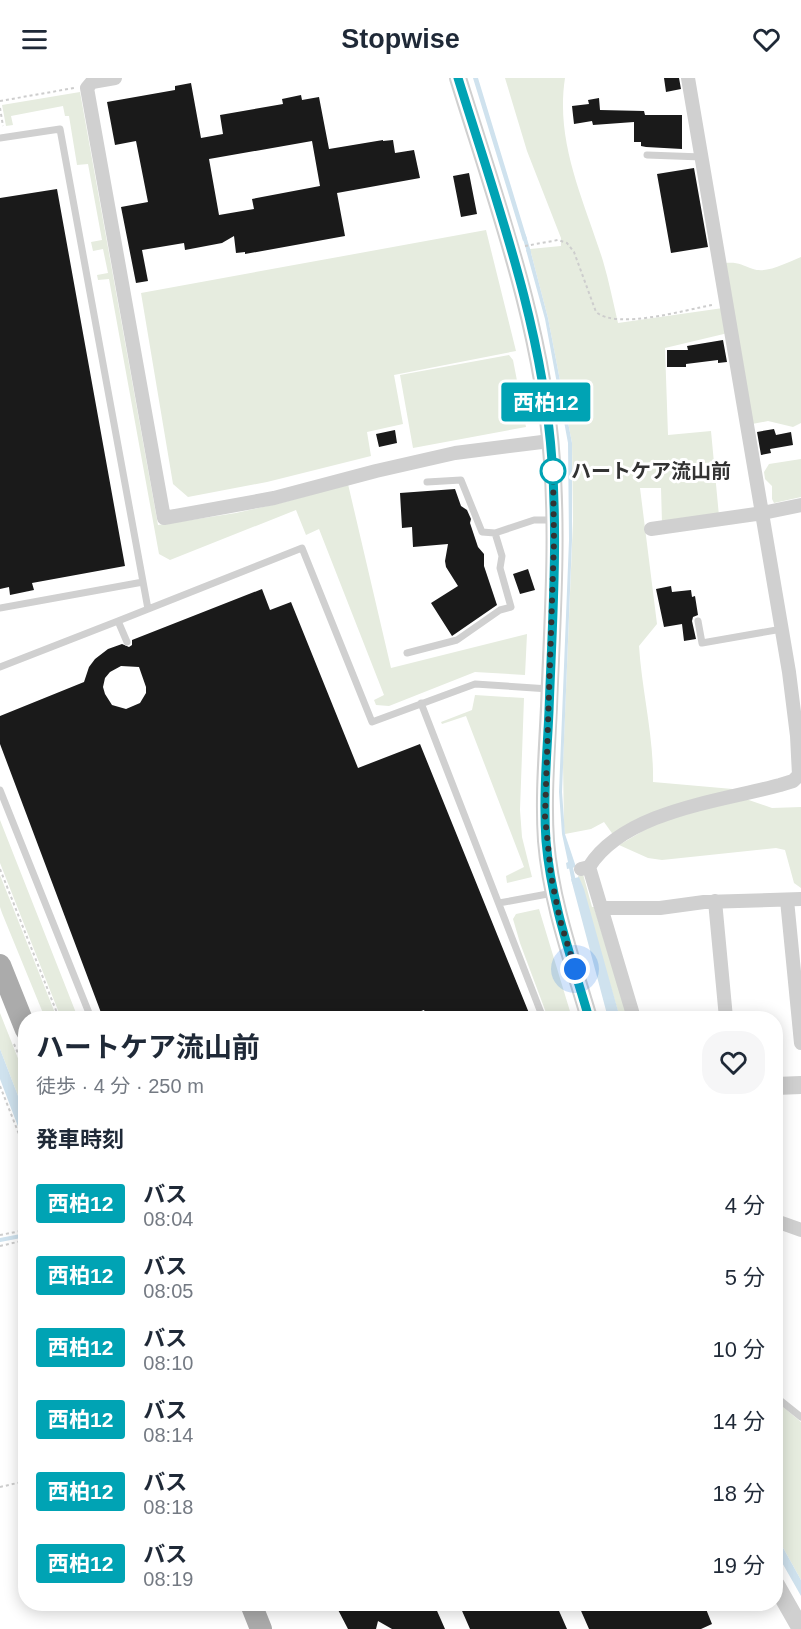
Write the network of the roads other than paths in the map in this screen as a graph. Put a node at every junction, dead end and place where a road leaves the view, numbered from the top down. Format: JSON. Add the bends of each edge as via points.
{"nodes":[{"id":1,"x":115,"y":78,"type":"edge"},
{"id":2,"x":458,"y":78,"type":"edge"},
{"id":3,"x":688,"y":78,"type":"edge"},
{"id":4,"x":2,"y":138,"type":"edge"},
{"id":5,"x":647,"y":154,"type":"dead end"},
{"id":6,"x":702,"y":157,"type":"junction"},
{"id":7,"x":550,"y":441,"type":"junction"},
{"id":8,"x":427,"y":482,"type":"dead end"},
{"id":9,"x":801,"y":505,"type":"edge"},
{"id":10,"x":763,"y":513,"type":"junction"},
{"id":11,"x":554,"y":520,"type":"junction"},
{"id":12,"x":651,"y":529,"type":"dead end"},
{"id":13,"x":495,"y":533,"type":"junction"},
{"id":14,"x":143,"y":582,"type":"junction"},
{"id":15,"x":0,"y":608,"type":"edge"},
{"id":16,"x":148,"y":609,"type":"junction"},
{"id":17,"x":118,"y":621,"type":"junction"},
{"id":18,"x":698,"y":621,"type":"dead end"},
{"id":19,"x":782,"y":629,"type":"junction"},
{"id":20,"x":127,"y":642,"type":"dead end"},
{"id":21,"x":407,"y":653,"type":"dead end"},
{"id":22,"x":0,"y":668,"type":"edge"},
{"id":23,"x":549,"y":689,"type":"junction"},
{"id":24,"x":797,"y":697,"type":"edge"},
{"id":25,"x":422,"y":703,"type":"junction"},
{"id":26,"x":0,"y":790,"type":"edge"},
{"id":27,"x":554,"y":892,"type":"junction"},
{"id":28,"x":794,"y":899,"type":"edge"},
{"id":29,"x":715,"y":902,"type":"junction"},
{"id":30,"x":499,"y":903,"type":"junction"},
{"id":31,"x":602,"y":908,"type":"junction"},
{"id":32,"x":0,"y":965,"type":"edge"},
{"id":33,"x":18,"y":1011,"type":"edge"},
{"id":34,"x":88,"y":1011,"type":"edge"},
{"id":35,"x":540,"y":1011,"type":"edge"},
{"id":36,"x":587,"y":1011,"type":"edge"},
{"id":37,"x":632,"y":1011,"type":"edge"},
{"id":38,"x":725,"y":1011,"type":"edge"},
{"id":39,"x":801,"y":1043,"type":"edge"},
{"id":40,"x":801,"y":1085,"type":"edge"},
{"id":41,"x":783,"y":1086,"type":"edge"},
{"id":42,"x":783,"y":1224,"type":"edge"},
{"id":43,"x":801,"y":1230,"type":"edge"},
{"id":44,"x":783,"y":1403,"type":"edge"},
{"id":45,"x":801,"y":1417,"type":"edge"},
{"id":46,"x":783,"y":1597,"type":"edge"},
{"id":47,"x":254,"y":1611,"type":"edge"},
{"id":48,"x":261,"y":1629,"type":"edge"},
{"id":49,"x":801,"y":1629,"type":"edge"}],
"edges":[{"from":1,"to":7,"type":"street","via":[[92,82],[87,88],[164,518],[273,498],[455,453]]},
{"from":2,"to":7,"type":"street","via":[[529,316]]},
{"from":3,"to":6,"type":"street"},
{"from":4,"to":14,"type":"lane","via":[[60,129]]},
{"from":5,"to":6,"type":"lane"},
{"from":6,"to":10,"type":"street"},
{"from":7,"to":11,"type":"street"},
{"from":8,"to":13,"type":"lane","via":[[461,480],[482,532]]},
{"from":9,"to":10,"type":"street"},
{"from":10,"to":12,"type":"street"},
{"from":10,"to":19,"type":"street"},
{"from":11,"to":13,"type":"lane","via":[[534,520]]},
{"from":11,"to":23,"type":"street"},
{"from":13,"to":21,"type":"lane","via":[[511,607],[500,610],[457,640]]},
{"from":14,"to":15,"type":"lane"},
{"from":14,"to":16,"type":"lane"},
{"from":16,"to":17,"type":"lane"},
{"from":16,"to":25,"type":"lane","via":[[302,548],[372,722]]},
{"from":17,"to":20,"type":"lane"},
{"from":17,"to":22,"type":"lane"},
{"from":18,"to":19,"type":"lane","via":[[702,643]]},
{"from":19,"to":24,"type":"street"},
{"from":23,"to":25,"type":"lane","via":[[475,684]]},
{"from":23,"to":27,"type":"street","via":[[545,816]]},
{"from":24,"to":31,"type":"street","via":[[799,775],[793,781],[669,813],[615,840],[585,868]]},
{"from":25,"to":30,"type":"lane"},
{"from":26,"to":34,"type":"lane"},
{"from":27,"to":30,"type":"lane"},
{"from":27,"to":36,"type":"street"},
{"from":28,"to":29,"type":"street"},
{"from":28,"to":39,"type":"street"},
{"from":29,"to":31,"type":"street","via":[[660,908]]},
{"from":29,"to":38,"type":"street"},
{"from":30,"to":35,"type":"lane"},
{"from":31,"to":37,"type":"street"},
{"from":32,"to":33,"type":"main road"},
{"from":40,"to":41,"type":"street"},
{"from":42,"to":43,"type":"street"},
{"from":44,"to":45,"type":"lane"},
{"from":46,"to":49,"type":"street"},
{"from":47,"to":48,"type":"main road"}]}
